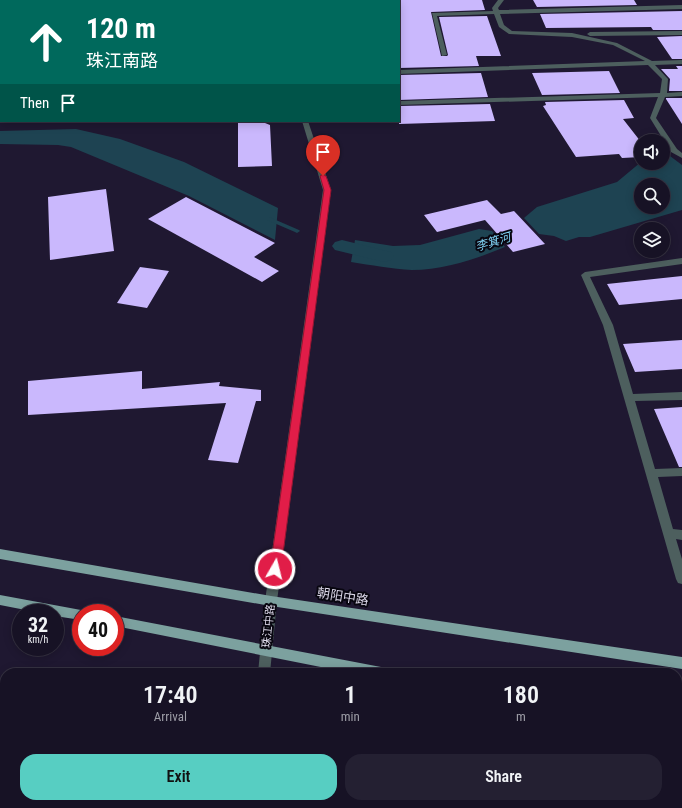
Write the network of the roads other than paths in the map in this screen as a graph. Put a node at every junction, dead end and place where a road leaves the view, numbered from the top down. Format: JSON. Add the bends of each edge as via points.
{"nodes":[{"id":1,"x":501,"y":0,"type":"edge"},
{"id":2,"x":682,"y":7,"type":"edge"},
{"id":3,"x":496,"y":12,"type":"junction"},
{"id":4,"x":682,"y":33,"type":"edge"},
{"id":5,"x":572,"y":35,"type":"junction"},
{"id":6,"x":444,"y":55,"type":"dead end"},
{"id":7,"x":682,"y":62,"type":"edge"},
{"id":8,"x":650,"y":63,"type":"junction"},
{"id":9,"x":400,"y":72,"type":"edge"},
{"id":10,"x":663,"y":94,"type":"junction"},
{"id":11,"x":682,"y":94,"type":"edge"},
{"id":12,"x":400,"y":103,"type":"edge"},
{"id":13,"x":305,"y":122,"type":"edge"},
{"id":14,"x":682,"y":156,"type":"edge"},
{"id":15,"x":682,"y":261,"type":"edge"},
{"id":16,"x":682,"y":396,"type":"edge"},
{"id":17,"x":628,"y":398,"type":"junction"},
{"id":18,"x":682,"y":472,"type":"edge"},
{"id":19,"x":651,"y":473,"type":"junction"},
{"id":20,"x":668,"y":533,"type":"junction"},
{"id":21,"x":682,"y":535,"type":"edge"},
{"id":22,"x":0,"y":554,"type":"edge"},
{"id":23,"x":682,"y":580,"type":"edge"},
{"id":24,"x":0,"y":600,"type":"edge"},
{"id":25,"x":271,"y":600,"type":"junction"},
{"id":26,"x":72,"y":613,"type":"edge"},
{"id":27,"x":124,"y":623,"type":"edge"},
{"id":28,"x":266,"y":650,"type":"junction"},
{"id":29,"x":682,"y":663,"type":"edge"},
{"id":30,"x":264,"y":668,"type":"edge"},
{"id":31,"x":356,"y":668,"type":"edge"}],
"edges":[{"from":1,"to":3,"type":"street","via":[[495,8]]},
{"from":2,"to":3,"type":"street"},
{"from":3,"to":5,"type":"street","via":[[501,26],[511,33]]},
{"from":3,"to":6,"type":"street","via":[[434,14]]},
{"from":4,"to":5,"type":"street"},
{"from":5,"to":8,"type":"street","via":[[615,44]]},
{"from":7,"to":8,"type":"street"},
{"from":8,"to":9,"type":"street"},
{"from":8,"to":10,"type":"street","via":[[665,79]]},
{"from":10,"to":11,"type":"street"},
{"from":10,"to":12,"type":"street","via":[[497,102]]},
{"from":10,"to":14,"type":"street","via":[[653,118],[674,150]]},
{"from":13,"to":25,"type":"street","name":"珠江中路","via":[[327,190]]},
{"from":15,"to":17,"type":"street","via":[[585,275],[608,325]]},
{"from":16,"to":17,"type":"street"},
{"from":17,"to":19,"type":"street"},
{"from":18,"to":19,"type":"street"},
{"from":19,"to":20,"type":"street"},
{"from":20,"to":21,"type":"street"},
{"from":20,"to":23,"type":"street"},
{"from":22,"to":25,"type":"main road","name":"朝阳中路"},
{"from":24,"to":26,"type":"main road"},
{"from":25,"to":28,"type":"street","name":"珠江中路"},
{"from":25,"to":29,"type":"main road","name":"朝阳中路"},
{"from":27,"to":28,"type":"main road"},
{"from":28,"to":30,"type":"street","name":"珠江中路"},
{"from":28,"to":31,"type":"main road"}]}
